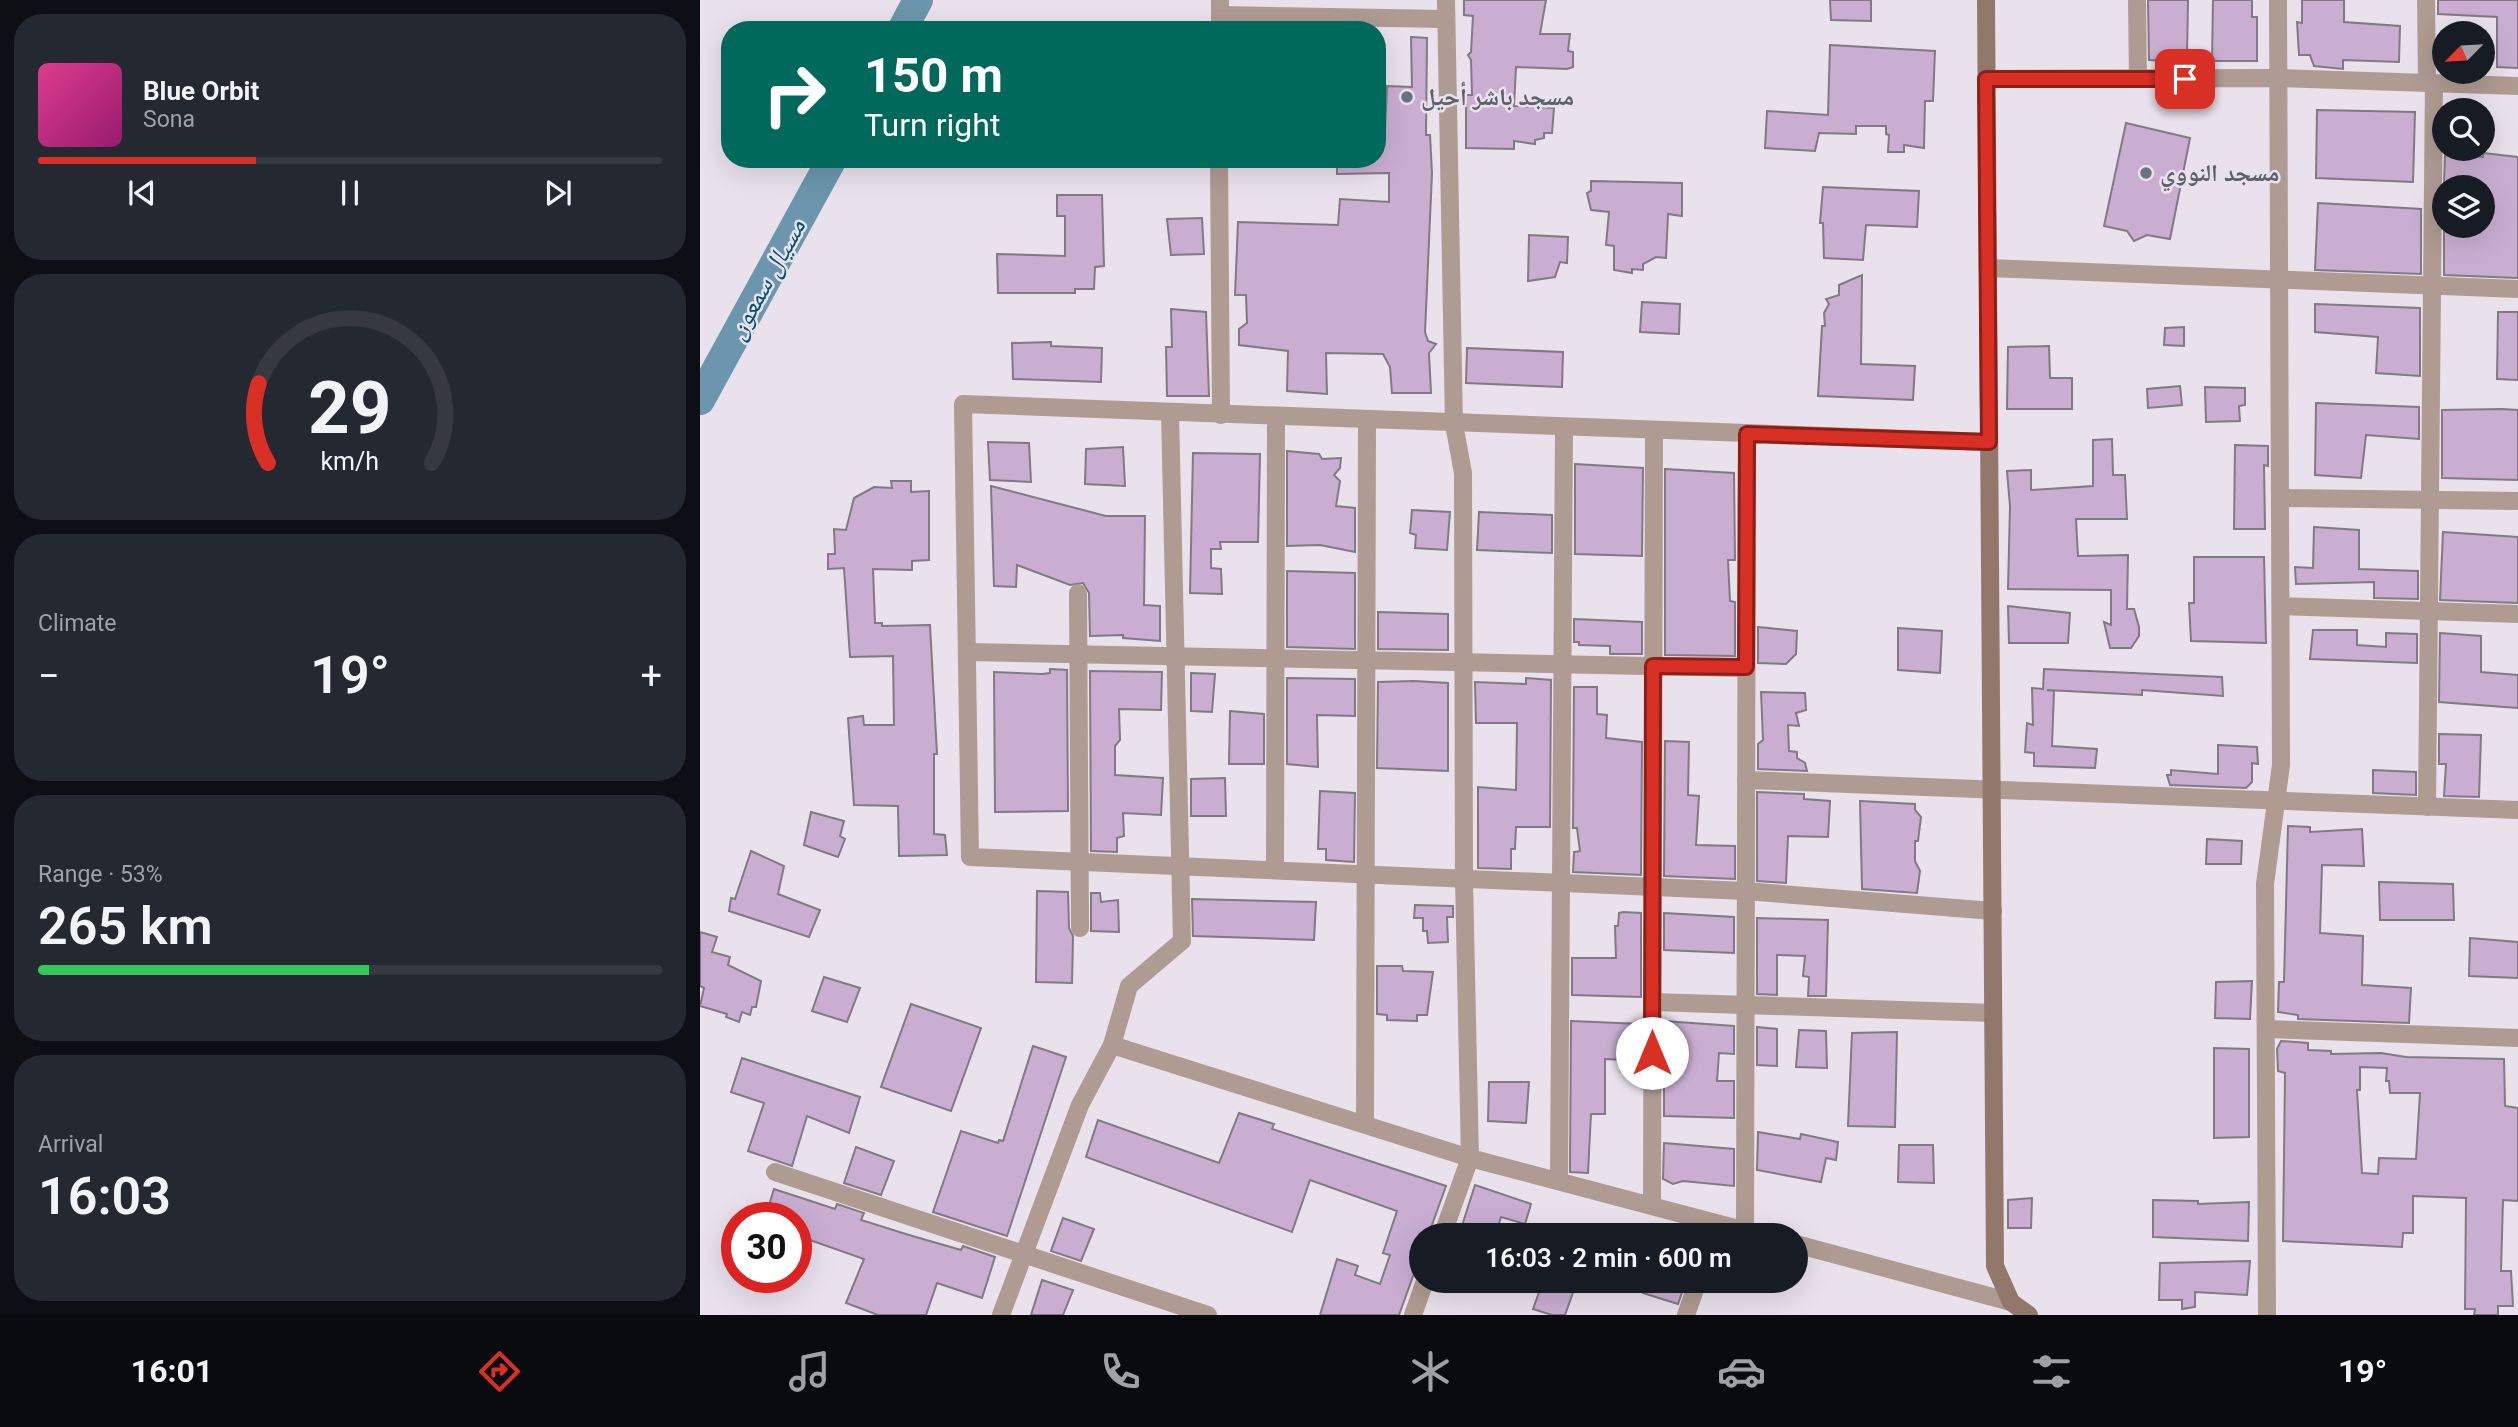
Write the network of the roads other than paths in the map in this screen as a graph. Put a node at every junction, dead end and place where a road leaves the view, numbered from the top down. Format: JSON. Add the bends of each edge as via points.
{"nodes":[{"id":1,"x":1446,"y":0,"type":"edge"},
{"id":2,"x":1986,"y":0,"type":"edge"},
{"id":3,"x":2137,"y":0,"type":"edge"},
{"id":4,"x":2278,"y":0,"type":"edge"},
{"id":5,"x":2426,"y":0,"type":"edge"},
{"id":6,"x":1220,"y":15,"type":"edge"},
{"id":7,"x":1446,"y":19,"type":"junction"},
{"id":8,"x":2278,"y":78,"type":"junction"},
{"id":9,"x":1986,"y":79,"type":"junction"},
{"id":10,"x":2138,"y":79,"type":"junction"},
{"id":11,"x":2430,"y":83,"type":"junction"},
{"id":12,"x":2518,"y":86,"type":"edge"},
{"id":13,"x":1219,"y":168,"type":"edge"},
{"id":14,"x":1988,"y":268,"type":"junction"},
{"id":15,"x":2280,"y":278,"type":"junction"},
{"id":16,"x":2432,"y":285,"type":"junction"},
{"id":17,"x":2518,"y":289,"type":"edge"},
{"id":18,"x":1170,"y":413,"type":"junction"},
{"id":19,"x":1222,"y":415,"type":"junction"},
{"id":20,"x":1276,"y":417,"type":"junction"},
{"id":21,"x":1367,"y":421,"type":"junction"},
{"id":22,"x":1454,"y":424,"type":"junction"},
{"id":23,"x":1564,"y":428,"type":"junction"},
{"id":24,"x":1654,"y":431,"type":"junction"},
{"id":25,"x":1747,"y":434,"type":"junction"},
{"id":26,"x":1989,"y":442,"type":"junction"},
{"id":27,"x":2280,"y":498,"type":"junction"},
{"id":28,"x":2429,"y":500,"type":"junction"},
{"id":29,"x":2518,"y":501,"type":"edge"},
{"id":30,"x":1078,"y":593,"type":"dead end"},
{"id":31,"x":2281,"y":606,"type":"junction"},
{"id":32,"x":2428,"y":611,"type":"junction"},
{"id":33,"x":2518,"y":614,"type":"edge"},
{"id":34,"x":967,"y":652,"type":"junction"},
{"id":35,"x":1078,"y":654,"type":"junction"},
{"id":36,"x":1175,"y":656,"type":"junction"},
{"id":37,"x":1275,"y":658,"type":"junction"},
{"id":38,"x":1366,"y":660,"type":"junction"},
{"id":39,"x":1464,"y":662,"type":"junction"},
{"id":40,"x":1563,"y":664,"type":"junction"},
{"id":41,"x":1653,"y":666,"type":"junction"},
{"id":42,"x":1746,"y":667,"type":"junction"},
{"id":43,"x":1746,"y":780,"type":"junction"},
{"id":44,"x":1993,"y":790,"type":"junction"},
{"id":45,"x":2275,"y":802,"type":"junction"},
{"id":46,"x":2427,"y":807,"type":"junction"},
{"id":47,"x":2518,"y":810,"type":"edge"},
{"id":48,"x":1079,"y":862,"type":"junction"},
{"id":49,"x":1181,"y":866,"type":"junction"},
{"id":50,"x":1275,"y":870,"type":"junction"},
{"id":51,"x":1365,"y":874,"type":"junction"},
{"id":52,"x":1464,"y":880,"type":"junction"},
{"id":53,"x":1561,"y":883,"type":"junction"},
{"id":54,"x":1652,"y":887,"type":"junction"},
{"id":55,"x":1745,"y":891,"type":"junction"},
{"id":56,"x":1993,"y":911,"type":"junction"},
{"id":57,"x":1080,"y":928,"type":"dead end"},
{"id":58,"x":1652,"y":1002,"type":"junction"},
{"id":59,"x":1745,"y":1005,"type":"junction"},
{"id":60,"x":1993,"y":1013,"type":"junction"},
{"id":61,"x":2266,"y":1029,"type":"junction"},
{"id":62,"x":2518,"y":1038,"type":"edge"},
{"id":63,"x":1112,"y":1045,"type":"junction"},
{"id":64,"x":1365,"y":1123,"type":"junction"},
{"id":65,"x":1470,"y":1158,"type":"junction"},
{"id":66,"x":775,"y":1172,"type":"dead end"},
{"id":67,"x":1559,"y":1180,"type":"junction"},
{"id":68,"x":1652,"y":1205,"type":"junction"},
{"id":69,"x":1447,"y":1223,"type":"edge"},
{"id":70,"x":1700,"y":1223,"type":"edge"},
{"id":71,"x":1745,"y":1223,"type":"edge"},
{"id":72,"x":1808,"y":1247,"type":"edge"},
{"id":73,"x":1025,"y":1255,"type":"junction"},
{"id":74,"x":1421,"y":1293,"type":"edge"},
{"id":75,"x":1694,"y":1293,"type":"edge"},
{"id":76,"x":2011,"y":1302,"type":"junction"},
{"id":77,"x":1001,"y":1315,"type":"edge"},
{"id":78,"x":1208,"y":1315,"type":"edge"},
{"id":79,"x":1413,"y":1315,"type":"edge"},
{"id":80,"x":1686,"y":1315,"type":"edge"},
{"id":81,"x":2029,"y":1315,"type":"edge"},
{"id":82,"x":2267,"y":1315,"type":"edge"}],
"edges":[{"from":1,"to":7,"type":"street"},
{"from":2,"to":9,"type":"street"},
{"from":3,"to":10,"type":"street"},
{"from":4,"to":8,"type":"street"},
{"from":5,"to":11,"type":"street"},
{"from":6,"to":7,"type":"street"},
{"from":7,"to":22,"type":"street"},
{"from":8,"to":10,"type":"street"},
{"from":8,"to":11,"type":"street"},
{"from":8,"to":15,"type":"street"},
{"from":9,"to":10,"type":"street"},
{"from":9,"to":14,"type":"street"},
{"from":11,"to":12,"type":"street"},
{"from":11,"to":16,"type":"street"},
{"from":13,"to":19,"type":"street"},
{"from":14,"to":15,"type":"street"},
{"from":14,"to":26,"type":"street"},
{"from":15,"to":16,"type":"street"},
{"from":15,"to":27,"type":"street"},
{"from":16,"to":17,"type":"street"},
{"from":16,"to":28,"type":"street"},
{"from":18,"to":19,"type":"street"},
{"from":18,"to":34,"type":"street","via":[[963,404]]},
{"from":18,"to":36,"type":"street"},
{"from":19,"to":20,"type":"street"},
{"from":20,"to":21,"type":"street"},
{"from":20,"to":37,"type":"street"},
{"from":21,"to":22,"type":"street"},
{"from":21,"to":38,"type":"street"},
{"from":22,"to":23,"type":"street"},
{"from":22,"to":39,"type":"street","via":[[1463,473]]},
{"from":23,"to":24,"type":"street"},
{"from":23,"to":40,"type":"street"},
{"from":24,"to":25,"type":"street"},
{"from":24,"to":41,"type":"street"},
{"from":25,"to":26,"type":"street"},
{"from":25,"to":42,"type":"street"},
{"from":26,"to":44,"type":"street"},
{"from":27,"to":28,"type":"street"},
{"from":27,"to":31,"type":"street"},
{"from":28,"to":29,"type":"street"},
{"from":28,"to":32,"type":"street"},
{"from":30,"to":35,"type":"street"},
{"from":31,"to":32,"type":"street"},
{"from":31,"to":45,"type":"street","via":[[2281,765]]},
{"from":32,"to":33,"type":"street"},
{"from":32,"to":46,"type":"street"},
{"from":34,"to":35,"type":"street"},
{"from":34,"to":48,"type":"street","via":[[970,857]]},
{"from":35,"to":36,"type":"street"},
{"from":35,"to":48,"type":"street"},
{"from":36,"to":37,"type":"street"},
{"from":36,"to":49,"type":"street"},
{"from":37,"to":38,"type":"street"},
{"from":37,"to":50,"type":"street"},
{"from":38,"to":39,"type":"street"},
{"from":38,"to":51,"type":"street"},
{"from":39,"to":40,"type":"street"},
{"from":39,"to":52,"type":"street"},
{"from":40,"to":41,"type":"street"},
{"from":40,"to":53,"type":"street"},
{"from":41,"to":42,"type":"street"},
{"from":41,"to":54,"type":"street"},
{"from":42,"to":43,"type":"street"},
{"from":43,"to":44,"type":"street"},
{"from":43,"to":55,"type":"street"},
{"from":44,"to":45,"type":"street"},
{"from":44,"to":56,"type":"street"},
{"from":45,"to":46,"type":"street"},
{"from":45,"to":61,"type":"street","via":[[2265,884]]},
{"from":46,"to":47,"type":"street"},
{"from":48,"to":49,"type":"street"},
{"from":48,"to":57,"type":"street"},
{"from":49,"to":50,"type":"street"},
{"from":49,"to":63,"type":"street","via":[[1182,941],[1129,986]]},
{"from":50,"to":51,"type":"street"},
{"from":51,"to":52,"type":"street"},
{"from":51,"to":64,"type":"street"},
{"from":52,"to":53,"type":"street"},
{"from":52,"to":65,"type":"street"},
{"from":53,"to":54,"type":"street"},
{"from":53,"to":67,"type":"street"},
{"from":54,"to":55,"type":"street"},
{"from":54,"to":58,"type":"street"},
{"from":55,"to":56,"type":"street"},
{"from":55,"to":59,"type":"street"},
{"from":56,"to":60,"type":"street"},
{"from":58,"to":59,"type":"street"},
{"from":58,"to":68,"type":"street"},
{"from":59,"to":60,"type":"street"},
{"from":59,"to":71,"type":"street"},
{"from":60,"to":76,"type":"street","via":[[1995,1266]]},
{"from":61,"to":62,"type":"street"},
{"from":61,"to":82,"type":"street"},
{"from":63,"to":64,"type":"street"},
{"from":63,"to":73,"type":"street","via":[[1080,1105]]},
{"from":64,"to":65,"type":"street"},
{"from":65,"to":67,"type":"street"},
{"from":65,"to":69,"type":"street"},
{"from":66,"to":73,"type":"street"},
{"from":67,"to":68,"type":"street"},
{"from":68,"to":70,"type":"street"},
{"from":72,"to":76,"type":"street"},
{"from":73,"to":77,"type":"street"},
{"from":73,"to":78,"type":"street"},
{"from":74,"to":79,"type":"street"},
{"from":75,"to":80,"type":"street"},
{"from":76,"to":81,"type":"street"}]}
